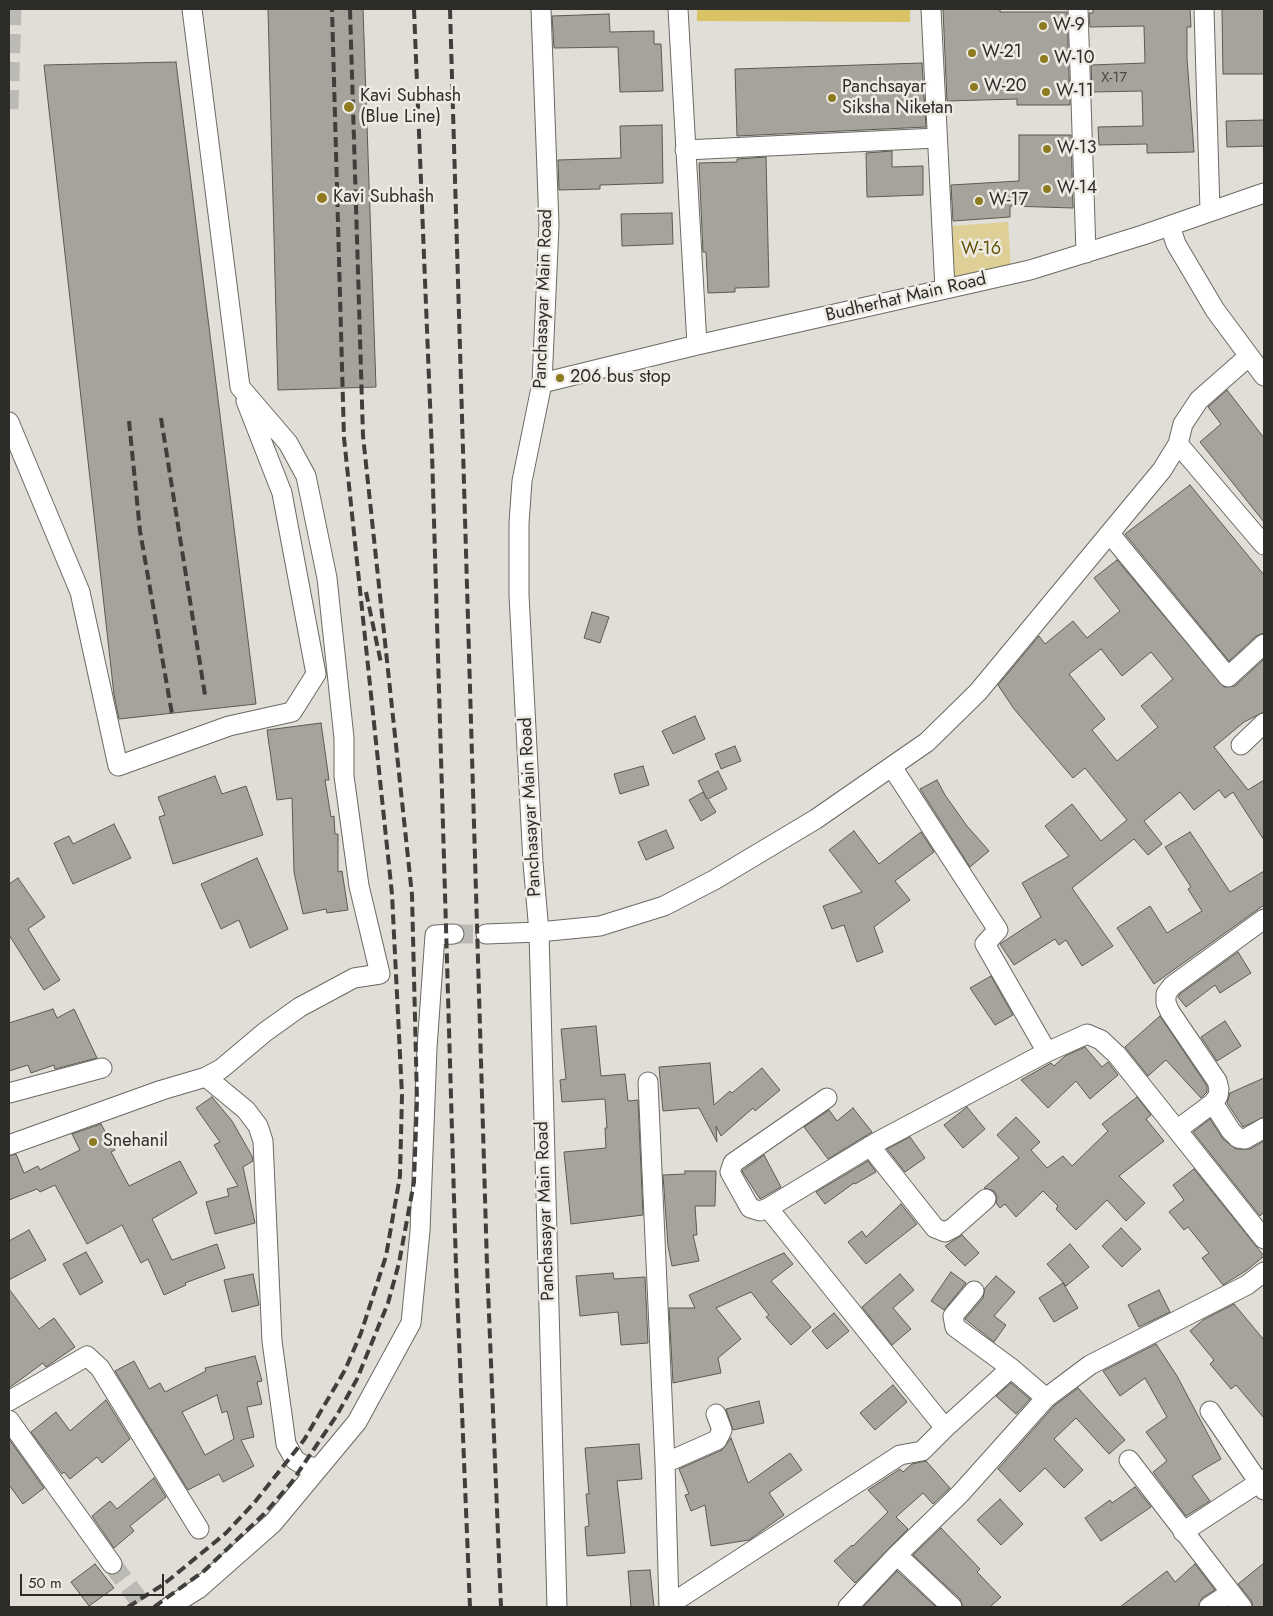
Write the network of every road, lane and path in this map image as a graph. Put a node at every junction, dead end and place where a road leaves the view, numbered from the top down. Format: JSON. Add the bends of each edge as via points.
{"nodes":[{"id":1,"x":192,"y":9,"type":"edge"},
{"id":2,"x":540,"y":9,"type":"edge"},
{"id":3,"x":678,"y":9,"type":"edge"},
{"id":4,"x":931,"y":9,"type":"edge"},
{"id":5,"x":1078,"y":9,"type":"edge"},
{"id":6,"x":1204,"y":9,"type":"edge"},
{"id":7,"x":937,"y":138,"type":"junction"},
{"id":8,"x":685,"y":150,"type":"junction"},
{"id":9,"x":1264,"y":193,"type":"edge"},
{"id":10,"x":1210,"y":211,"type":"junction"},
{"id":11,"x":1170,"y":226,"type":"junction"},
{"id":12,"x":1086,"y":253,"type":"junction"},
{"id":13,"x":945,"y":290,"type":"junction"},
{"id":14,"x":697,"y":345,"type":"junction"},
{"id":15,"x":1248,"y":357,"type":"junction"},
{"id":16,"x":1264,"y":376,"type":"edge"},
{"id":17,"x":542,"y":383,"type":"junction"},
{"id":18,"x":240,"y":387,"type":"junction"},
{"id":19,"x":9,"y":422,"type":"edge"},
{"id":20,"x":1178,"y":444,"type":"junction"},
{"id":21,"x":1110,"y":534,"type":"junction"},
{"id":22,"x":1264,"y":545,"type":"edge"},
{"id":23,"x":1264,"y":644,"type":"edge"},
{"id":24,"x":1264,"y":724,"type":"edge"},
{"id":25,"x":1241,"y":745,"type":"dead end"},
{"id":26,"x":892,"y":767,"type":"junction"},
{"id":27,"x":1264,"y":919,"type":"edge"},
{"id":28,"x":539,"y":932,"type":"junction"},
{"id":29,"x":454,"y":934,"type":"tunnel mouth"},
{"id":30,"x":486,"y":934,"type":"tunnel mouth"},
{"id":31,"x":1047,"y":1052,"type":"junction"},
{"id":32,"x":102,"y":1068,"type":"dead end"},
{"id":33,"x":206,"y":1077,"type":"junction"},
{"id":34,"x":648,"y":1082,"type":"dead end"},
{"id":35,"x":9,"y":1094,"type":"edge"},
{"id":36,"x":827,"y":1098,"type":"dead end"},
{"id":37,"x":1213,"y":1102,"type":"junction"},
{"id":38,"x":1264,"y":1128,"type":"edge"},
{"id":39,"x":1178,"y":1129,"type":"junction"},
{"id":40,"x":9,"y":1145,"type":"edge"},
{"id":41,"x":870,"y":1146,"type":"junction"},
{"id":42,"x":986,"y":1199,"type":"dead end"},
{"id":43,"x":768,"y":1208,"type":"junction"},
{"id":44,"x":1264,"y":1239,"type":"edge"},
{"id":45,"x":1264,"y":1272,"type":"edge"},
{"id":46,"x":974,"y":1291,"type":"dead end"},
{"id":47,"x":1011,"y":1368,"type":"junction"},
{"id":48,"x":1046,"y":1398,"type":"junction"},
{"id":49,"x":9,"y":1401,"type":"edge"},
{"id":50,"x":1210,"y":1411,"type":"dead end"},
{"id":51,"x":716,"y":1414,"type":"dead end"},
{"id":52,"x":9,"y":1420,"type":"edge"},
{"id":53,"x":945,"y":1428,"type":"junction"},
{"id":54,"x":1129,"y":1460,"type":"dead end"},
{"id":55,"x":665,"y":1463,"type":"junction"},
{"id":56,"x":318,"y":1468,"type":"junction"},
{"id":57,"x":1263,"y":1484,"type":"edge"},
{"id":58,"x":199,"y":1529,"type":"dead end"},
{"id":59,"x":1183,"y":1532,"type":"junction"},
{"id":60,"x":897,"y":1555,"type":"junction"},
{"id":61,"x":112,"y":1564,"type":"tunnel mouth"},
{"id":62,"x":1236,"y":1600,"type":"edge"},
{"id":63,"x":669,"y":1606,"type":"edge"},
{"id":64,"x":169,"y":1607,"type":"edge"},
{"id":65,"x":557,"y":1607,"type":"edge"},
{"id":66,"x":848,"y":1607,"type":"edge"},
{"id":67,"x":952,"y":1607,"type":"edge"},
{"id":68,"x":1209,"y":1607,"type":"edge"}],
"edges":[{"from":1,"to":18,"type":"street"},
{"from":2,"to":17,"type":"street","name":"Panchasayar Main Road","via":[[549,225]]},
{"from":3,"to":8,"type":"street"},
{"from":4,"to":7,"type":"street"},
{"from":5,"to":12,"type":"street"},
{"from":6,"to":10,"type":"street"},
{"from":7,"to":8,"type":"street"},
{"from":7,"to":13,"type":"street"},
{"from":8,"to":14,"type":"street"},
{"from":9,"to":10,"type":"street","name":"Budherhat Main Road"},
{"from":10,"to":11,"type":"street","name":"Budherhat Main Road"},
{"from":11,"to":12,"type":"street","name":"Budherhat Main Road"},
{"from":11,"to":15,"type":"street","via":[[1197,282]]},
{"from":12,"to":13,"type":"street","name":"Budherhat Main Road"},
{"from":13,"to":14,"type":"street","name":"Budherhat Main Road"},
{"from":14,"to":17,"type":"street","name":"Budherhat Main Road"},
{"from":15,"to":16,"type":"street"},
{"from":15,"to":20,"type":"street","via":[[1199,400],[1182,424]]},
{"from":17,"to":28,"type":"street","name":"Panchasayar Main Road","via":[[522,482],[519,524],[519,594]]},
{"from":18,"to":19,"type":"street","via":[[282,493],[316,674],[292,712],[229,726],[118,766],[80,592]]},
{"from":18,"to":33,"type":"street","via":[[288,443],[306,476],[328,588],[344,738],[344,776],[359,886],[380,974],[354,978],[300,1007],[221,1069]]},
{"from":20,"to":21,"type":"street","via":[[1162,470]]},
{"from":20,"to":22,"type":"street"},
{"from":21,"to":23,"type":"street","via":[[1228,676]]},
{"from":21,"to":26,"type":"street","via":[[978,692],[927,742]]},
{"from":24,"to":25,"type":"street"},
{"from":26,"to":28,"type":"street","via":[[816,819],[664,906],[600,926]]},
{"from":26,"to":31,"type":"street","via":[[998,930],[985,944]]},
{"from":27,"to":37,"type":"street","via":[[1172,986],[1166,994],[1170,1012],[1216,1081],[1218,1096]]},
{"from":28,"to":30,"type":"street"},
{"from":28,"to":65,"type":"street","name":"Panchasayar Main Road"},
{"from":29,"to":56,"type":"street","via":[[435,935],[420,1231],[410,1323],[357,1422]]},
{"from":31,"to":39,"type":"street","via":[[1087,1034],[1101,1040]]},
{"from":31,"to":41,"type":"street"},
{"from":32,"to":35,"type":"street"},
{"from":33,"to":40,"type":"street"},
{"from":33,"to":56,"type":"street","via":[[246,1110],[258,1126],[263,1141],[272,1341],[286,1444],[295,1460]]},
{"from":34,"to":55,"type":"street"},
{"from":36,"to":43,"type":"street","via":[[732,1163],[730,1172],[750,1208],[760,1211]]},
{"from":37,"to":38,"type":"street","via":[[1230,1131],[1238,1138],[1245,1139]]},
{"from":37,"to":39,"type":"street"},
{"from":39,"to":44,"type":"street"},
{"from":41,"to":42,"type":"street","via":[[935,1228],[945,1232],[953,1228]]},
{"from":41,"to":43,"type":"street"},
{"from":43,"to":53,"type":"street"},
{"from":45,"to":48,"type":"street","via":[[1247,1285],[1090,1365]]},
{"from":46,"to":47,"type":"street","via":[[954,1316],[955,1327]]},
{"from":47,"to":48,"type":"street"},
{"from":47,"to":53,"type":"street"},
{"from":48,"to":60,"type":"street","via":[[960,1494]]},
{"from":49,"to":58,"type":"street","via":[[87,1356],[100,1368]]},
{"from":50,"to":57,"type":"street"},
{"from":51,"to":55,"type":"street","via":[[722,1430],[718,1440]]},
{"from":52,"to":61,"type":"street"},
{"from":53,"to":63,"type":"street","via":[[922,1451],[900,1455]]},
{"from":54,"to":59,"type":"street"},
{"from":55,"to":63,"type":"street"},
{"from":56,"to":64,"type":"street","via":[[273,1523],[198,1589]]},
{"from":57,"to":59,"type":"street"},
{"from":59,"to":62,"type":"street"},
{"from":60,"to":66,"type":"street"},
{"from":60,"to":67,"type":"street"},
{"from":62,"to":68,"type":"street"}]}
